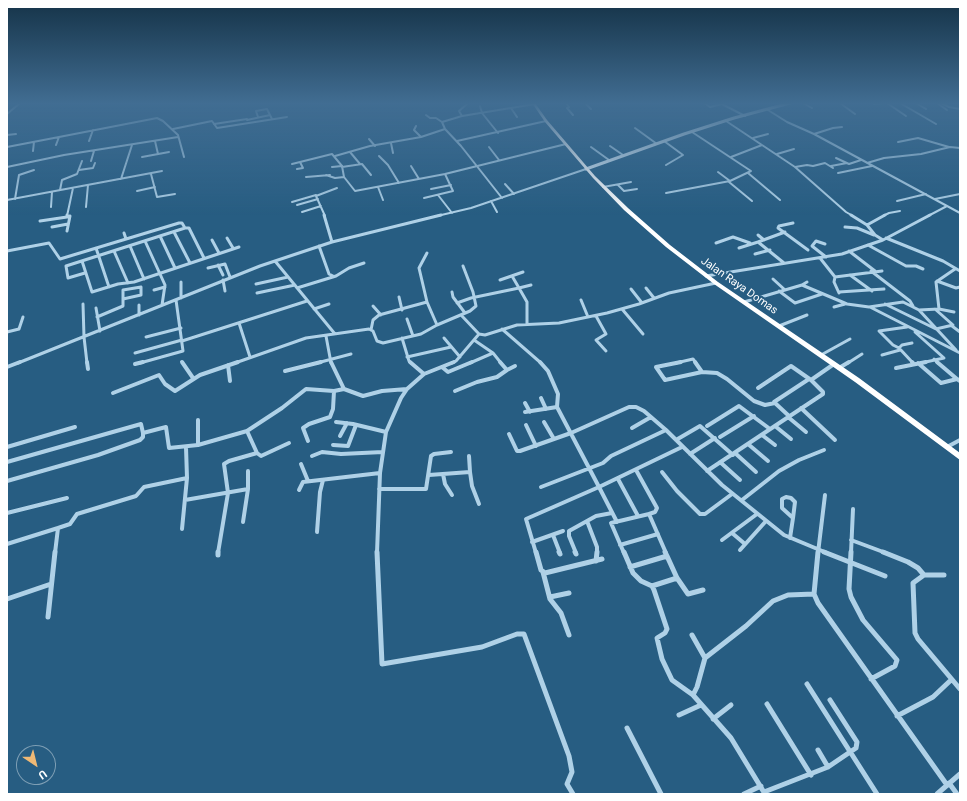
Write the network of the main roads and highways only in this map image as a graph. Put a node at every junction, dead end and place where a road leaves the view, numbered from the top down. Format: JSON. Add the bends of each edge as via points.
{"nodes":[{"id":1,"x":563,"y":140,"type":"edge"},
{"id":2,"x":666,"y":140,"type":"edge"},
{"id":3,"x":586,"y":169,"type":"junction"},
{"id":4,"x":960,"y":457,"type":"edge"}],
"edges":[{"from":1,"to":3,"type":"highway","name":"Jalan Raya Domas"},
{"from":2,"to":3,"type":"main road"},
{"from":3,"to":4,"type":"highway","name":"Jalan Raya Domas","via":[[658,238],[706,276],[834,364]]}]}
